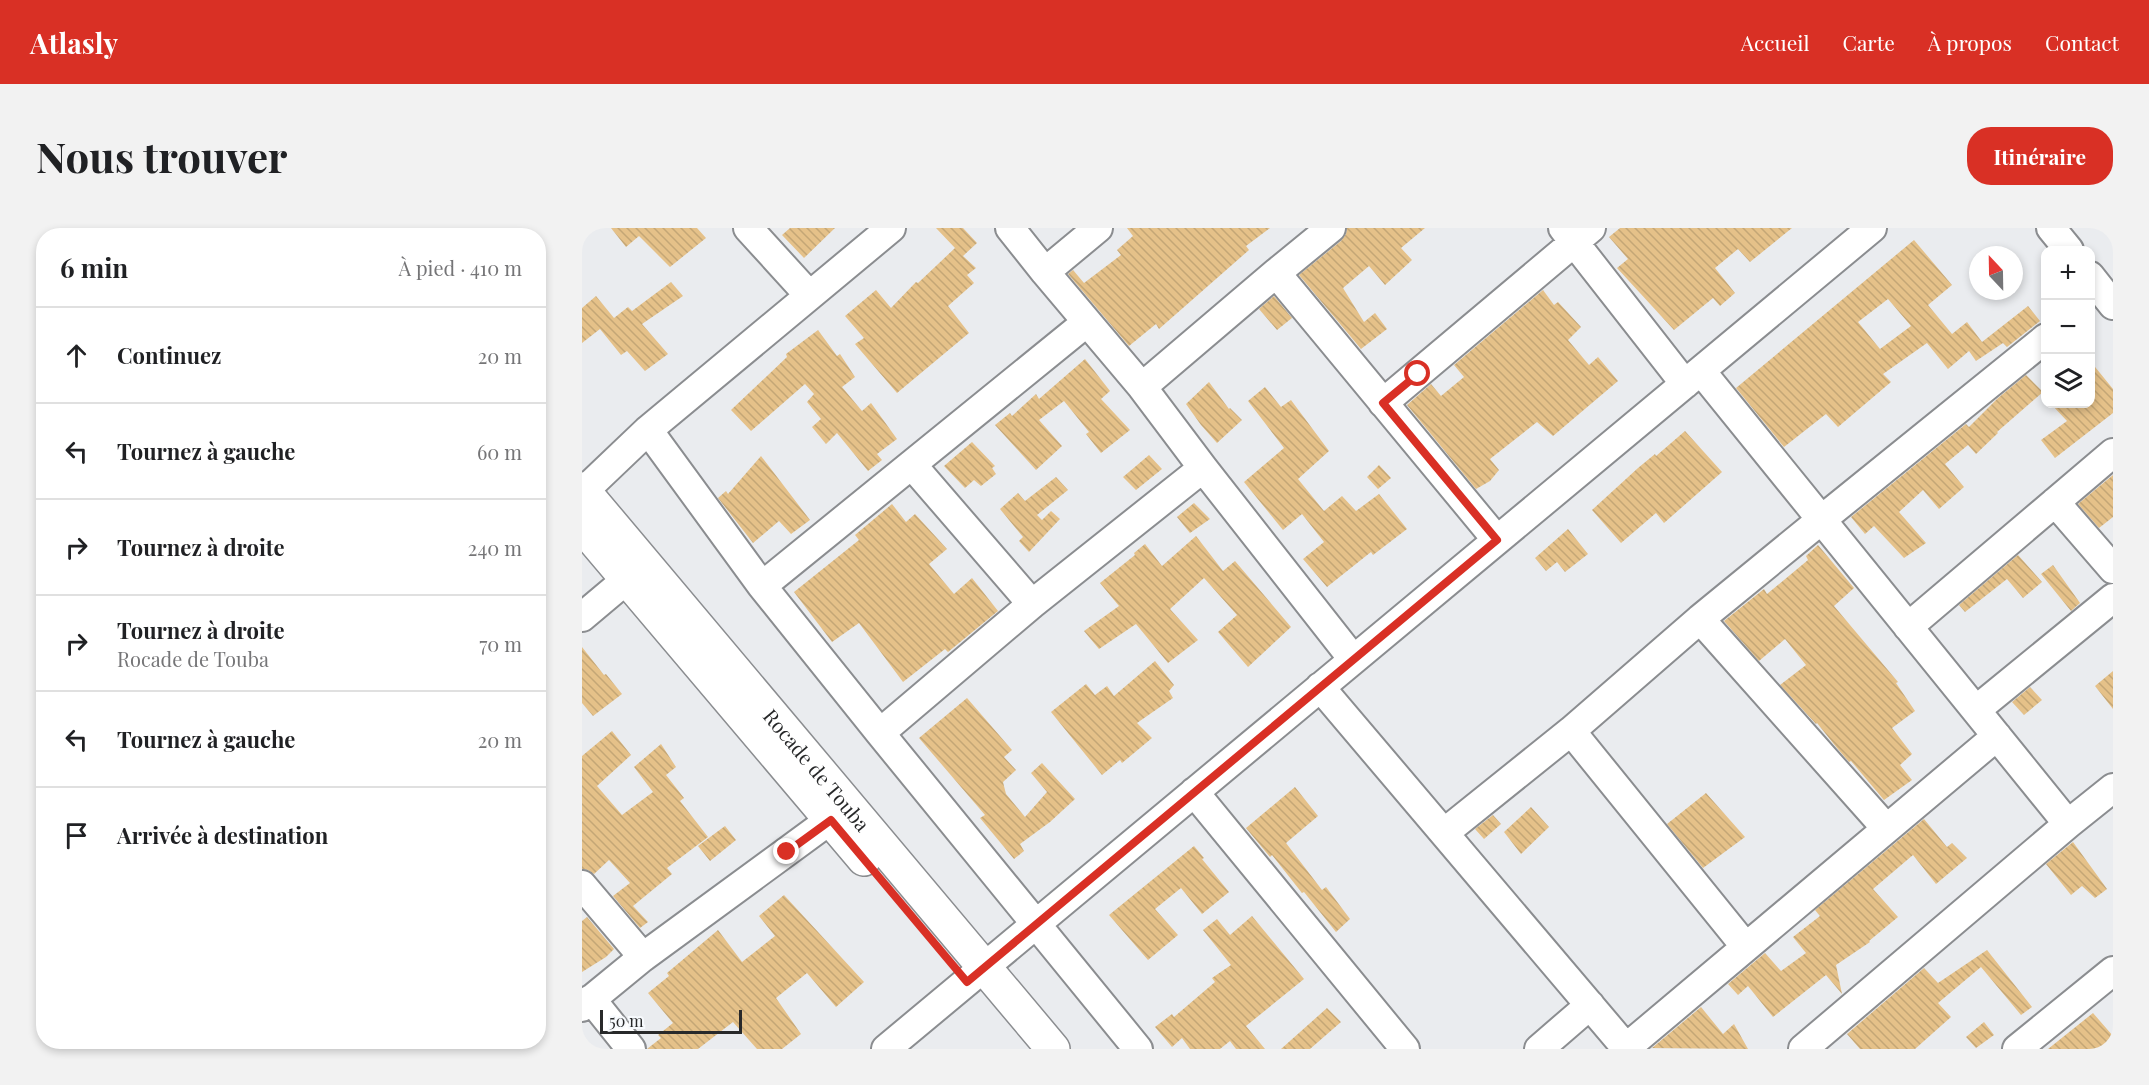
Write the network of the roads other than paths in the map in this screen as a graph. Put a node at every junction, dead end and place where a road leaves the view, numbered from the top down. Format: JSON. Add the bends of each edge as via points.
{"nodes":[{"id":1,"x":748,"y":228,"type":"edge"},
{"id":2,"x":891,"y":228,"type":"edge"},
{"id":3,"x":1010,"y":228,"type":"edge"},
{"id":4,"x":1098,"y":228,"type":"edge"},
{"id":5,"x":1331,"y":228,"type":"edge"},
{"id":6,"x":1872,"y":228,"type":"edge"},
{"id":7,"x":2051,"y":228,"type":"edge"},
{"id":8,"x":1576,"y":233,"type":"edge"},
{"id":9,"x":2066,"y":246,"type":"edge"},
{"id":10,"x":1045,"y":272,"type":"junction"},
{"id":11,"x":1276,"y":273,"type":"junction"},
{"id":12,"x":810,"y":295,"type":"junction"},
{"id":13,"x":1087,"y":322,"type":"junction"},
{"id":14,"x":2041,"y":342,"type":"edge"},
{"id":15,"x":1693,"y":377,"type":"junction"},
{"id":16,"x":1142,"y":387,"type":"junction"},
{"id":17,"x":1383,"y":403,"type":"junction"},
{"id":18,"x":648,"y":430,"type":"junction"},
{"id":19,"x":2113,"y":453,"type":"edge"},
{"id":20,"x":912,"y":465,"type":"junction"},
{"id":21,"x":1203,"y":468,"type":"junction"},
{"id":22,"x":583,"y":490,"type":"edge"},
{"id":23,"x":2055,"y":502,"type":"junction"},
{"id":24,"x":1821,"y":520,"type":"junction"},
{"id":25,"x":582,"y":526,"type":"edge"},
{"id":26,"x":1497,"y":540,"type":"junction"},
{"id":27,"x":2113,"y":569,"type":"edge"},
{"id":28,"x":626,"y":580,"type":"junction"},
{"id":29,"x":762,"y":586,"type":"junction"},
{"id":30,"x":2113,"y":598,"type":"edge"},
{"id":31,"x":1032,"y":604,"type":"junction"},
{"id":32,"x":582,"y":617,"type":"edge"},
{"id":33,"x":1700,"y":619,"type":"junction"},
{"id":34,"x":1908,"y":627,"type":"junction"},
{"id":35,"x":1353,"y":659,"type":"junction"},
{"id":36,"x":1320,"y":687,"type":"junction"},
{"id":37,"x":1976,"y":710,"type":"junction"},
{"id":38,"x":1571,"y":731,"type":"junction"},
{"id":39,"x":880,"y":733,"type":"junction"},
{"id":40,"x":1997,"y":736,"type":"junction"},
{"id":41,"x":2113,"y":789,"type":"edge"},
{"id":42,"x":1194,"y":792,"type":"junction"},
{"id":43,"x":840,"y":813,"type":"junction"},
{"id":44,"x":2068,"y":824,"type":"junction"},
{"id":45,"x":1886,"y":828,"type":"junction"},
{"id":46,"x":1444,"y":833,"type":"junction"},
{"id":47,"x":582,"y":885,"type":"edge"},
{"id":48,"x":1035,"y":925,"type":"junction"},
{"id":49,"x":1745,"y":946,"type":"junction"},
{"id":50,"x":644,"y":957,"type":"junction"},
{"id":51,"x":2113,"y":971,"type":"edge"},
{"id":52,"x":976,"y":975,"type":"junction"},
{"id":53,"x":586,"y":1003,"type":"edge"},
{"id":54,"x":1590,"y":1005,"type":"junction"},
{"id":55,"x":1818,"y":1044,"type":"edge"},
{"id":56,"x":1626,"y":1048,"type":"edge"},
{"id":57,"x":631,"y":1049,"type":"edge"},
{"id":58,"x":886,"y":1049,"type":"edge"},
{"id":59,"x":1024,"y":1049,"type":"edge"},
{"id":60,"x":1053,"y":1049,"type":"edge"},
{"id":61,"x":1138,"y":1049,"type":"edge"},
{"id":62,"x":1405,"y":1049,"type":"edge"},
{"id":63,"x":1539,"y":1049,"type":"edge"},
{"id":64,"x":2017,"y":1049,"type":"edge"}],
"edges":[{"from":1,"to":12,"type":"street"},
{"from":2,"to":12,"type":"street"},
{"from":3,"to":10,"type":"street"},
{"from":4,"to":10,"type":"street"},
{"from":5,"to":11,"type":"street"},
{"from":6,"to":15,"type":"street"},
{"from":7,"to":9,"type":"street"},
{"from":8,"to":15,"type":"street"},
{"from":8,"to":17,"type":"street"},
{"from":10,"to":13,"type":"street"},
{"from":11,"to":16,"type":"street"},
{"from":11,"to":17,"type":"street"},
{"from":12,"to":18,"type":"street"},
{"from":13,"to":16,"type":"street"},
{"from":13,"to":20,"type":"street"},
{"from":14,"to":24,"type":"street"},
{"from":15,"to":24,"type":"street"},
{"from":15,"to":26,"type":"street"},
{"from":16,"to":21,"type":"street"},
{"from":17,"to":26,"type":"street"},
{"from":18,"to":22,"type":"street"},
{"from":18,"to":29,"type":"street"},
{"from":19,"to":23,"type":"street"},
{"from":20,"to":29,"type":"street"},
{"from":20,"to":31,"type":"street"},
{"from":21,"to":31,"type":"street"},
{"from":21,"to":35,"type":"street"},
{"from":22,"to":43,"type":"main road","name":"Rocade de Touba"},
{"from":23,"to":27,"type":"street"},
{"from":23,"to":34,"type":"street"},
{"from":24,"to":33,"type":"street"},
{"from":24,"to":34,"type":"street"},
{"from":25,"to":28,"type":"main road","name":"Rocade de Touba"},
{"from":26,"to":35,"type":"street"},
{"from":28,"to":32,"type":"street"},
{"from":28,"to":43,"type":"main road","name":"Rocade de Touba"},
{"from":29,"to":39,"type":"street"},
{"from":30,"to":37,"type":"street"},
{"from":31,"to":39,"type":"street"},
{"from":33,"to":38,"type":"street"},
{"from":33,"to":45,"type":"street"},
{"from":34,"to":37,"type":"street"},
{"from":35,"to":36,"type":"street"},
{"from":36,"to":42,"type":"street"},
{"from":36,"to":46,"type":"street"},
{"from":37,"to":40,"type":"street"},
{"from":38,"to":46,"type":"street"},
{"from":38,"to":49,"type":"street"},
{"from":39,"to":48,"type":"street"},
{"from":40,"to":44,"type":"street"},
{"from":40,"to":45,"type":"street"},
{"from":41,"to":44,"type":"street"},
{"from":42,"to":48,"type":"street"},
{"from":42,"to":62,"type":"street"},
{"from":43,"to":50,"type":"street"},
{"from":43,"to":52,"type":"main road","name":"Rocade de Touba"},
{"from":44,"to":55,"type":"street"},
{"from":45,"to":49,"type":"street"},
{"from":46,"to":54,"type":"street"},
{"from":47,"to":50,"type":"street"},
{"from":48,"to":52,"type":"street"},
{"from":48,"to":61,"type":"street"},
{"from":49,"to":56,"type":"street"},
{"from":50,"to":53,"type":"street"},
{"from":51,"to":64,"type":"street"},
{"from":52,"to":58,"type":"street"},
{"from":52,"to":59,"type":"main road","name":"Rocade de Touba"},
{"from":52,"to":60,"type":"main road","name":"Rocade de Touba"},
{"from":53,"to":57,"type":"street"},
{"from":54,"to":56,"type":"street"},
{"from":54,"to":63,"type":"street"}]}
